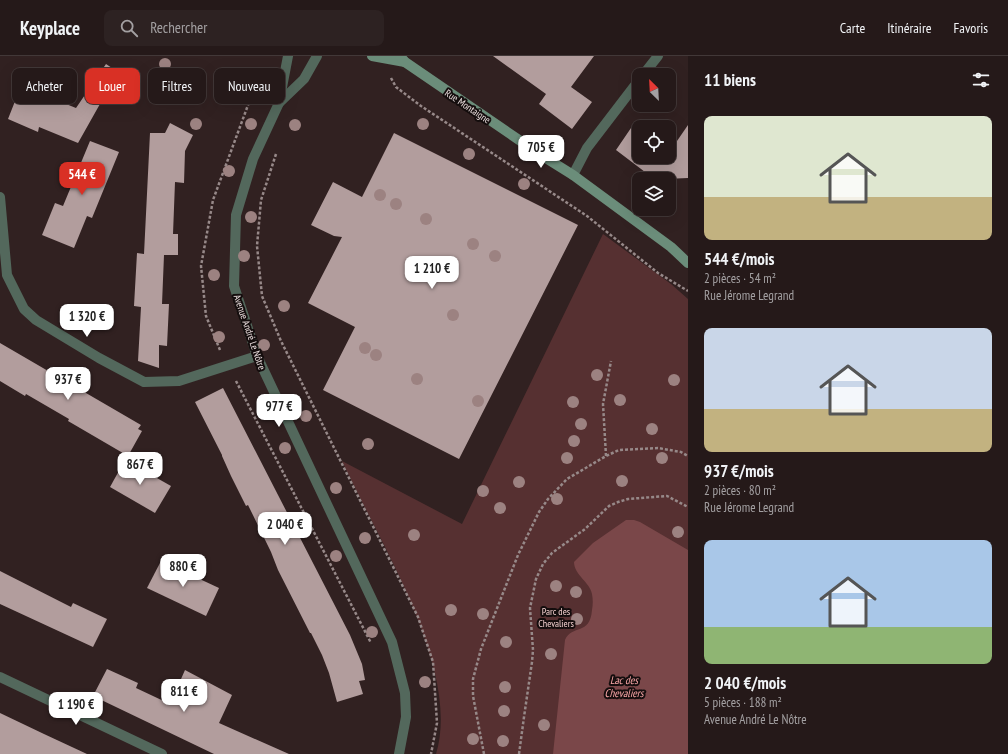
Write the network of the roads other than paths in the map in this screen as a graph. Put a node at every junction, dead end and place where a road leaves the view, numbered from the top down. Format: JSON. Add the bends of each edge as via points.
{"nodes":[{"id":1,"x":288,"y":56,"type":"edge"},
{"id":2,"x":317,"y":56,"type":"edge"},
{"id":3,"x":658,"y":56,"type":"edge"},
{"id":4,"x":376,"y":57,"type":"edge"},
{"id":5,"x":402,"y":59,"type":"edge"},
{"id":6,"x":649,"y":68,"type":"edge"},
{"id":7,"x":285,"y":72,"type":"edge"},
{"id":8,"x":632,"y":89,"type":"edge"},
{"id":9,"x":285,"y":97,"type":"edge"},
{"id":10,"x":279,"y":104,"type":"edge"},
{"id":11,"x":573,"y":175,"type":"junction"},
{"id":12,"x":0,"y":197,"type":"edge"},
{"id":13,"x":688,"y":263,"type":"edge"},
{"id":14,"x":3,"y":272,"type":"edge"},
{"id":15,"x":256,"y":356,"type":"junction"},
{"id":16,"x":0,"y":677,"type":"edge"},
{"id":17,"x":162,"y":754,"type":"edge"},
{"id":18,"x":399,"y":754,"type":"edge"}],
"edges":[{"from":1,"to":7,"type":"street","name":"Avenue André Le Nôtre"},
{"from":2,"to":9,"type":"street","name":"Avenue André Le Nôtre","via":[[304,79]]},
{"from":3,"to":6,"type":"street"},
{"from":4,"to":5,"type":"street","name":"Rue Montaigne"},
{"from":5,"to":11,"type":"street","name":"Rue Montaigne"},
{"from":8,"to":11,"type":"street","via":[[587,148]]},
{"from":10,"to":15,"type":"street","name":"Avenue André Le Nôtre","via":[[253,159],[236,215],[234,286]]},
{"from":11,"to":13,"type":"street","name":"Rue Montaigne","via":[[671,247]]},
{"from":12,"to":14,"type":"street"},
{"from":14,"to":15,"type":"street","via":[[24,309],[36,320],[144,382],[179,381]]},
{"from":15,"to":18,"type":"street","name":"Avenue André Le Nôtre","via":[[392,642],[405,693],[406,717]]},
{"from":16,"to":17,"type":"street"}]}
